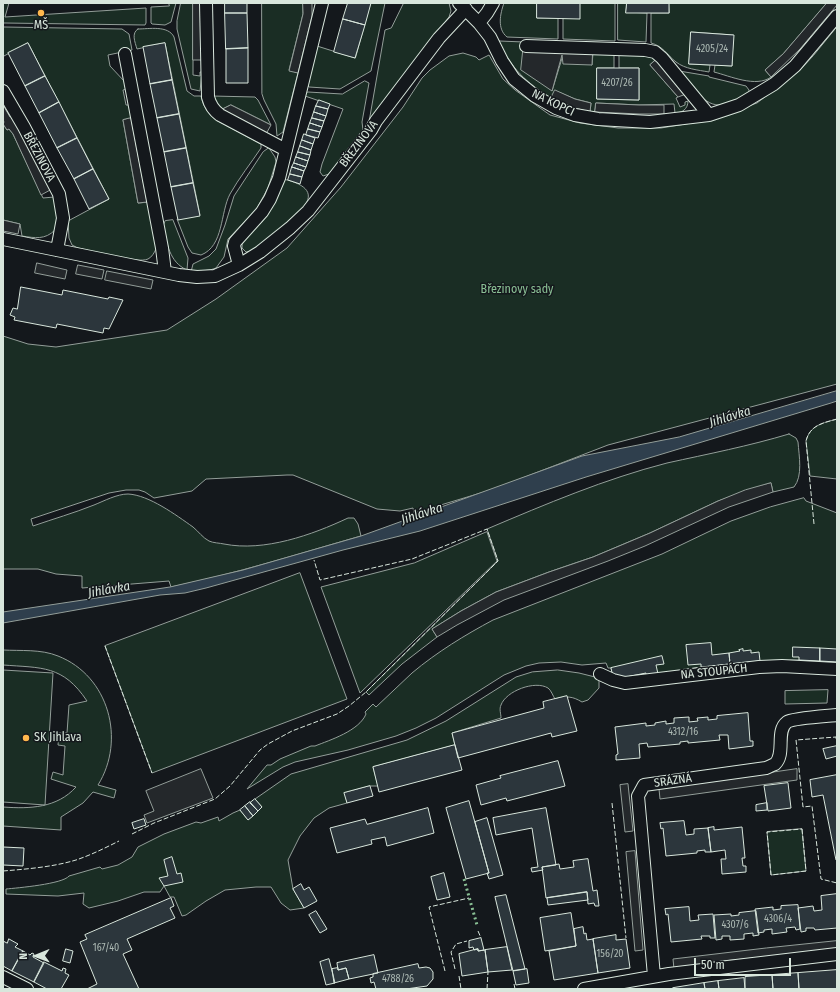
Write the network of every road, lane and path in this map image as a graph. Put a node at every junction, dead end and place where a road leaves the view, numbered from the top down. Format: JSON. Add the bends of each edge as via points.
{"nodes":[{"id":1,"x":206,"y":3,"type":"edge"},
{"id":2,"x":493,"y":3,"type":"edge"},
{"id":3,"x":321,"y":4,"type":"edge"},
{"id":4,"x":463,"y":6,"type":"edge"},
{"id":5,"x":837,"y":16,"type":"edge"},
{"id":6,"x":479,"y":23,"type":"junction"},
{"id":7,"x":526,"y":46,"type":"dead end"},
{"id":8,"x":125,"y":54,"type":"dead end"},
{"id":9,"x":3,"y":91,"type":"edge"},
{"id":10,"x":709,"y":115,"type":"junction"},
{"id":11,"x":286,"y":150,"type":"junction"},
{"id":12,"x":3,"y":239,"type":"edge"},
{"id":13,"x":57,"y":250,"type":"junction"},
{"id":14,"x":239,"y":265,"type":"junction"},
{"id":15,"x":165,"y":272,"type":"junction"},
{"id":16,"x":833,"y":669,"type":"edge"},
{"id":17,"x":600,"y":674,"type":"dead end"},
{"id":18,"x":837,"y":680,"type":"edge"},
{"id":19,"x":837,"y":715,"type":"edge"},
{"id":20,"x":837,"y":954,"type":"edge"},
{"id":21,"x":654,"y":976,"type":"junction"},
{"id":22,"x":3,"y":977,"type":"edge"},
{"id":23,"x":27,"y":989,"type":"edge"},
{"id":24,"x":584,"y":989,"type":"edge"}],
"edges":[{"from":1,"to":11,"type":"street","via":[[210,105],[220,115]]},
{"from":2,"to":6,"type":"street"},
{"from":3,"to":11,"type":"street"},
{"from":4,"to":6,"type":"street","name":"BŘEZINOVA"},
{"from":4,"to":14,"type":"street","name":"BŘEZINOVA","via":[[308,211],[260,252]]},
{"from":5,"to":10,"type":"street","name":"NA KOPCI","via":[[795,66],[774,84],[739,105]]},
{"from":6,"to":10,"type":"street","name":"NA KOPCI","via":[[514,79],[535,96],[569,113],[598,119],[650,122]]},
{"from":7,"to":10,"type":"street","via":[[655,52]]},
{"from":8,"to":15,"type":"street"},
{"from":9,"to":13,"type":"street","name":"BŘEZINOVA","via":[[59,194],[63,218]]},
{"from":11,"to":14,"type":"street","via":[[279,178],[270,199],[262,212],[235,242]]},
{"from":12,"to":13,"type":"street","name":"BŘEZINOVA"},
{"from":13,"to":15,"type":"street","name":"BŘEZINOVA"},
{"from":14,"to":15,"type":"street","name":"BŘEZINOVA","via":[[225,272],[197,278]]},
{"from":16,"to":17,"type":"street","name":"NA STOUPÁCH","via":[[759,667],[625,683]]},
{"from":16,"to":18,"type":"street","name":"NA STOUPÁCH"},
{"from":19,"to":21,"type":"street","name":"SRÁZNÁ","via":[[787,722],[781,731],[776,763],[766,768],[644,785],[640,790],[638,796]]},
{"from":20,"to":21,"type":"street"},
{"from":21,"to":24,"type":"street"},
{"from":22,"to":23,"type":"street"}]}
